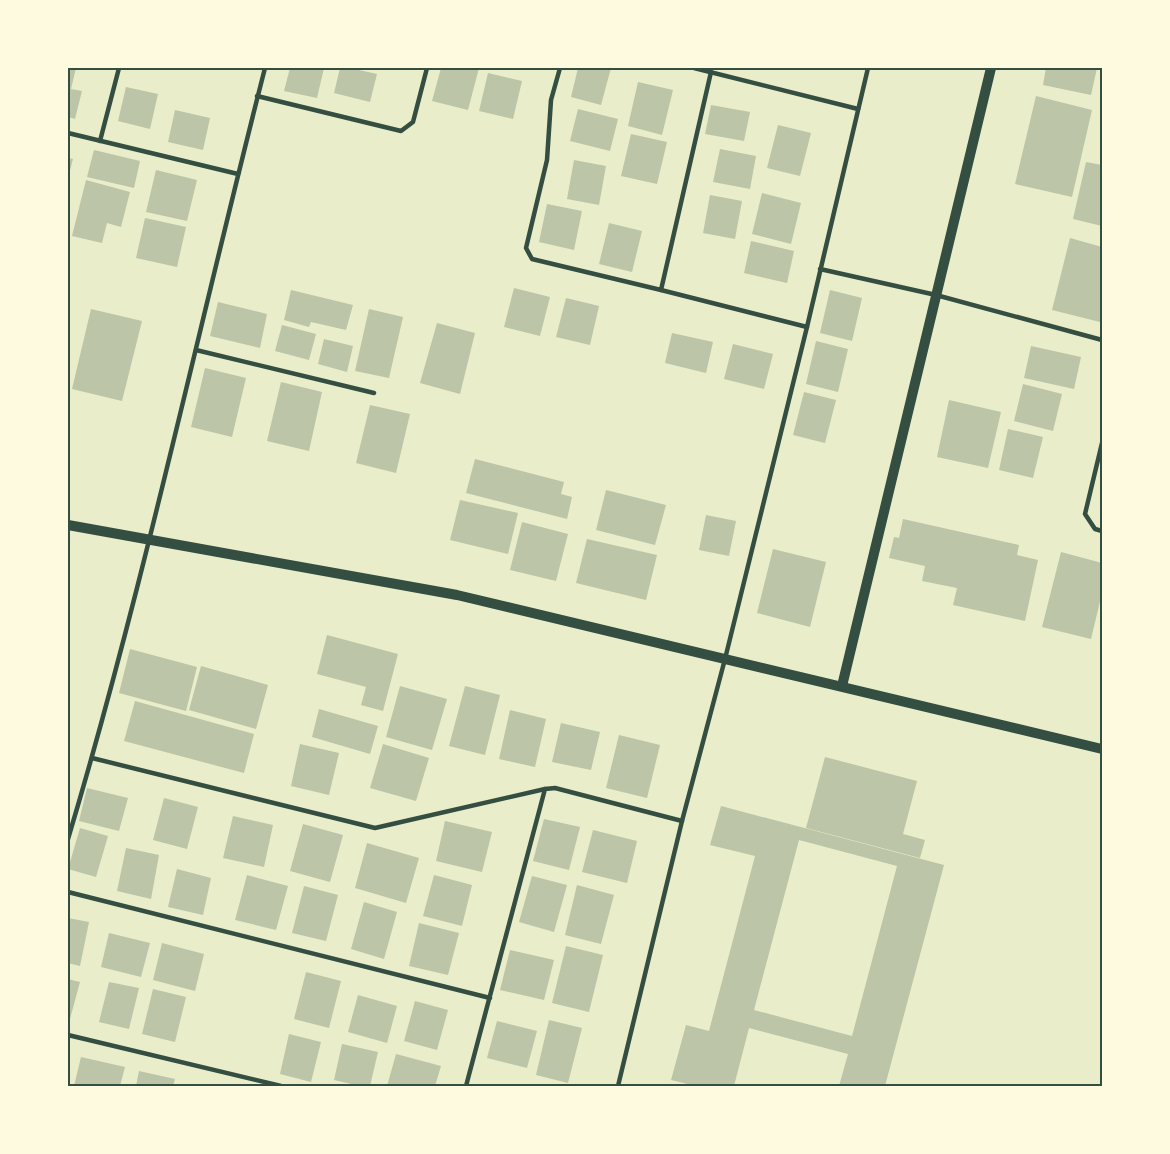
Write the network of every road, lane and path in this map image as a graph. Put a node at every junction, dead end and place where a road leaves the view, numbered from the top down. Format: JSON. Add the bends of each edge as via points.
{"nodes":[{"id":1,"x":119,"y":68,"type":"edge"},
{"id":2,"x":265,"y":68,"type":"edge"},
{"id":3,"x":427,"y":68,"type":"edge"},
{"id":4,"x":560,"y":68,"type":"edge"},
{"id":5,"x":694,"y":68,"type":"edge"},
{"id":6,"x":868,"y":68,"type":"edge"},
{"id":7,"x":991,"y":68,"type":"edge"},
{"id":8,"x":711,"y":72,"type":"junction"},
{"id":9,"x":258,"y":96,"type":"junction"},
{"id":10,"x":858,"y":109,"type":"junction"},
{"id":11,"x":68,"y":133,"type":"edge"},
{"id":12,"x":100,"y":141,"type":"junction"},
{"id":13,"x":238,"y":174,"type":"junction"},
{"id":14,"x":820,"y":269,"type":"junction"},
{"id":15,"x":661,"y":290,"type":"junction"},
{"id":16,"x":936,"y":295,"type":"junction"},
{"id":17,"x":807,"y":327,"type":"junction"},
{"id":18,"x":1102,"y":340,"type":"edge"},
{"id":19,"x":196,"y":350,"type":"junction"},
{"id":20,"x":374,"y":393,"type":"dead end"},
{"id":21,"x":1102,"y":443,"type":"edge"},
{"id":22,"x":68,"y":525,"type":"edge"},
{"id":23,"x":1102,"y":531,"type":"edge"},
{"id":24,"x":149,"y":540,"type":"junction"},
{"id":25,"x":725,"y":659,"type":"junction"},
{"id":26,"x":842,"y":686,"type":"junction"},
{"id":27,"x":1102,"y":749,"type":"edge"},
{"id":28,"x":92,"y":758,"type":"junction"},
{"id":29,"x":545,"y":789,"type":"junction"},
{"id":30,"x":682,"y":821,"type":"junction"},
{"id":31,"x":68,"y":839,"type":"edge"},
{"id":32,"x":68,"y":892,"type":"edge"},
{"id":33,"x":490,"y":998,"type":"junction"},
{"id":34,"x":68,"y":1035,"type":"edge"},
{"id":35,"x":281,"y":1086,"type":"edge"},
{"id":36,"x":466,"y":1086,"type":"edge"},
{"id":37,"x":618,"y":1086,"type":"edge"}],
"edges":[{"from":1,"to":12,"type":"lane"},
{"from":2,"to":9,"type":"lane"},
{"from":3,"to":9,"type":"lane","via":[[413,122],[401,131]]},
{"from":4,"to":15,"type":"lane","via":[[551,99],[547,160],[526,248],[532,260]]},
{"from":5,"to":8,"type":"lane"},
{"from":6,"to":10,"type":"lane"},
{"from":7,"to":16,"type":"street"},
{"from":8,"to":10,"type":"lane"},
{"from":8,"to":15,"type":"lane"},
{"from":9,"to":13,"type":"lane"},
{"from":10,"to":14,"type":"lane"},
{"from":11,"to":12,"type":"lane"},
{"from":12,"to":13,"type":"lane"},
{"from":13,"to":19,"type":"lane"},
{"from":14,"to":16,"type":"lane"},
{"from":14,"to":17,"type":"lane"},
{"from":15,"to":17,"type":"lane"},
{"from":16,"to":18,"type":"lane"},
{"from":16,"to":26,"type":"street"},
{"from":17,"to":25,"type":"lane"},
{"from":19,"to":20,"type":"lane"},
{"from":19,"to":24,"type":"lane"},
{"from":21,"to":23,"type":"lane","via":[[1084,514],[1095,529]]},
{"from":22,"to":24,"type":"street"},
{"from":24,"to":25,"type":"street","via":[[457,595]]},
{"from":24,"to":28,"type":"lane"},
{"from":25,"to":26,"type":"street"},
{"from":25,"to":30,"type":"lane"},
{"from":26,"to":27,"type":"street"},
{"from":28,"to":29,"type":"lane","via":[[375,828]]},
{"from":28,"to":31,"type":"lane"},
{"from":29,"to":30,"type":"lane","via":[[555,788]]},
{"from":29,"to":33,"type":"lane"},
{"from":30,"to":37,"type":"lane"},
{"from":32,"to":33,"type":"lane"},
{"from":33,"to":36,"type":"lane"},
{"from":34,"to":35,"type":"lane"}]}
